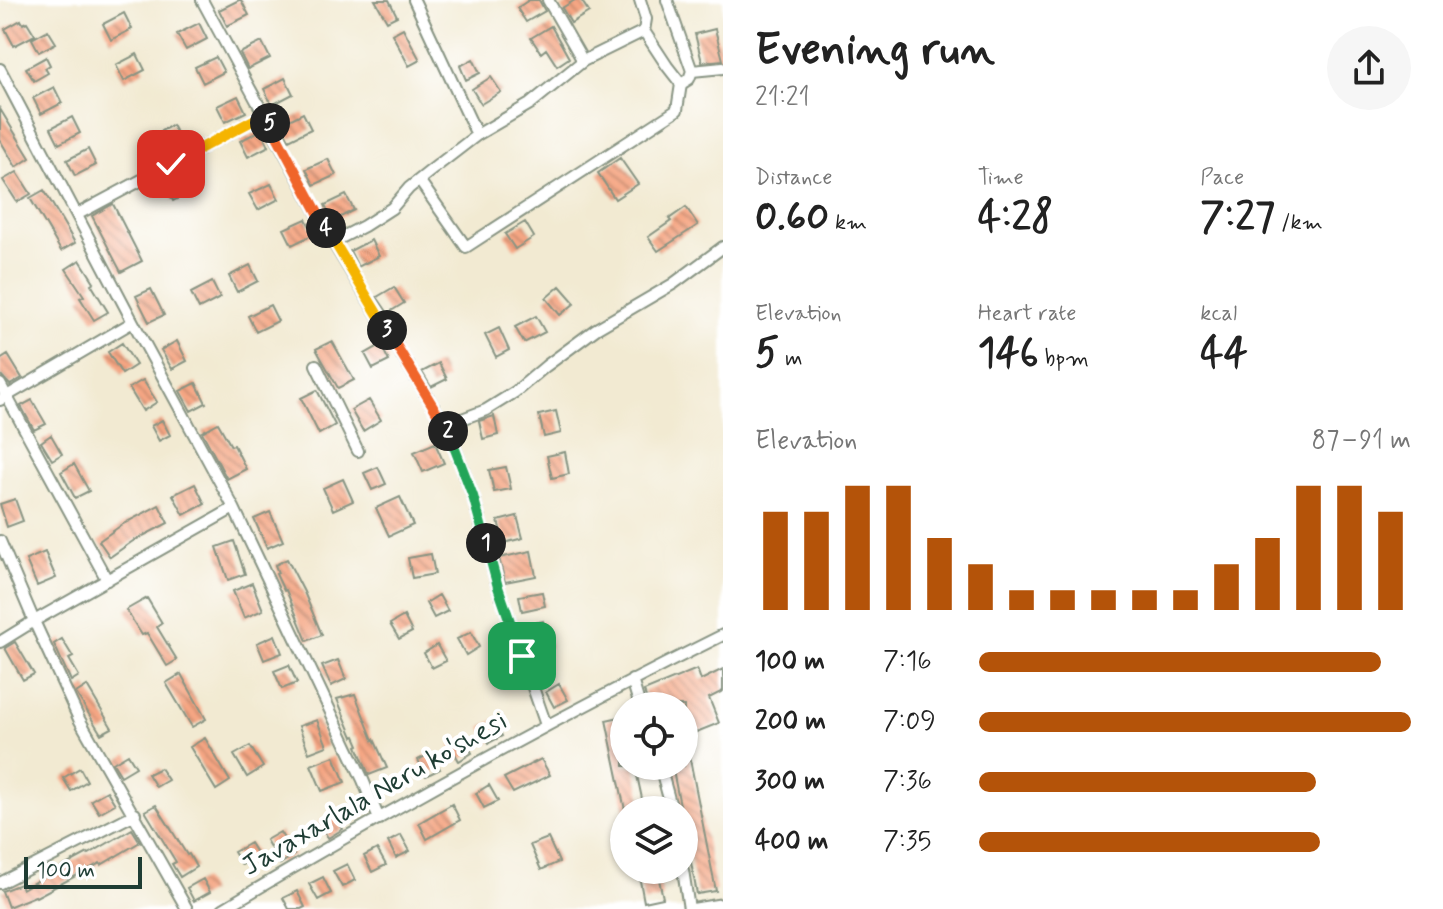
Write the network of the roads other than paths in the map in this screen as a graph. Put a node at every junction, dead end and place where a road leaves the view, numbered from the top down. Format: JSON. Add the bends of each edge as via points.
{"nodes":[{"id":1,"x":202,"y":0,"type":"edge"},
{"id":2,"x":414,"y":0,"type":"edge"},
{"id":3,"x":548,"y":0,"type":"edge"},
{"id":4,"x":640,"y":0,"type":"edge"},
{"id":5,"x":667,"y":0,"type":"edge"},
{"id":6,"x":644,"y":31,"type":"junction"},
{"id":7,"x":583,"y":61,"type":"junction"},
{"id":8,"x":723,"y":68,"type":"edge"},
{"id":9,"x":0,"y":69,"type":"edge"},
{"id":10,"x":692,"y":71,"type":"junction"},
{"id":11,"x":681,"y":84,"type":"junction"},
{"id":12,"x":265,"y":114,"type":"junction"},
{"id":13,"x":477,"y":135,"type":"junction"},
{"id":14,"x":419,"y":180,"type":"junction"},
{"id":15,"x":78,"y":214,"type":"junction"},
{"id":16,"x":333,"y":242,"type":"junction"},
{"id":17,"x":723,"y":247,"type":"edge"},
{"id":18,"x":133,"y":322,"type":"junction"},
{"id":19,"x":316,"y":365,"type":"dead end"},
{"id":20,"x":0,"y":384,"type":"edge"},
{"id":21,"x":4,"y":397,"type":"edge"},
{"id":22,"x":446,"y":425,"type":"junction"},
{"id":23,"x":358,"y":451,"type":"dead end"},
{"id":24,"x":234,"y":508,"type":"junction"},
{"id":25,"x":0,"y":541,"type":"edge"},
{"id":26,"x":107,"y":580,"type":"junction"},
{"id":27,"x":34,"y":621,"type":"junction"},
{"id":28,"x":723,"y":635,"type":"edge"},
{"id":29,"x":0,"y":642,"type":"edge"},
{"id":30,"x":632,"y":680,"type":"junction"},
{"id":31,"x":636,"y":692,"type":"edge"},
{"id":32,"x":546,"y":725,"type":"junction"},
{"id":33,"x":135,"y":814,"type":"junction"},
{"id":34,"x":379,"y":819,"type":"junction"},
{"id":35,"x":0,"y":883,"type":"edge"},
{"id":36,"x":686,"y":884,"type":"edge"},
{"id":37,"x":723,"y":904,"type":"edge"},
{"id":38,"x":187,"y":909,"type":"edge"},
{"id":39,"x":223,"y":909,"type":"edge"},
{"id":40,"x":691,"y":909,"type":"edge"}],
"edges":[{"from":1,"to":12,"type":"street"},
{"from":2,"to":13,"type":"street"},
{"from":3,"to":7,"type":"street"},
{"from":4,"to":6,"type":"street"},
{"from":5,"to":10,"type":"street"},
{"from":6,"to":7,"type":"street"},
{"from":6,"to":11,"type":"street"},
{"from":7,"to":13,"type":"street","via":[[530,104]]},
{"from":8,"to":10,"type":"street"},
{"from":9,"to":15,"type":"street"},
{"from":10,"to":11,"type":"street"},
{"from":11,"to":14,"type":"street","via":[[677,110],[466,247]]},
{"from":12,"to":15,"type":"street"},
{"from":12,"to":16,"type":"street"},
{"from":13,"to":14,"type":"street"},
{"from":14,"to":16,"type":"street","via":[[392,208]]},
{"from":15,"to":18,"type":"street"},
{"from":16,"to":22,"type":"street"},
{"from":17,"to":22,"type":"street","via":[[596,329],[515,392]]},
{"from":18,"to":21,"type":"street"},
{"from":18,"to":24,"type":"street"},
{"from":19,"to":23,"type":"street"},
{"from":20,"to":21,"type":"street"},
{"from":21,"to":26,"type":"street"},
{"from":22,"to":32,"type":"street"},
{"from":24,"to":26,"type":"street"},
{"from":24,"to":34,"type":"street"},
{"from":25,"to":27,"type":"street"},
{"from":26,"to":27,"type":"street"},
{"from":27,"to":29,"type":"street"},
{"from":27,"to":33,"type":"street","via":[[79,719]]},
{"from":28,"to":30,"type":"street","name":"Javaxarlala Neru ko'shesi"},
{"from":30,"to":31,"type":"street"},
{"from":30,"to":32,"type":"street","name":"Javaxarlala Neru ko'shesi"},
{"from":32,"to":34,"type":"street","name":"Javaxarlala Neru ko'shesi"},
{"from":33,"to":35,"type":"street"},
{"from":33,"to":38,"type":"street"},
{"from":34,"to":39,"type":"street","name":"Javaxarlala Neru ko'shesi"},
{"from":36,"to":40,"type":"street"},
{"from":37,"to":40,"type":"street"}]}
